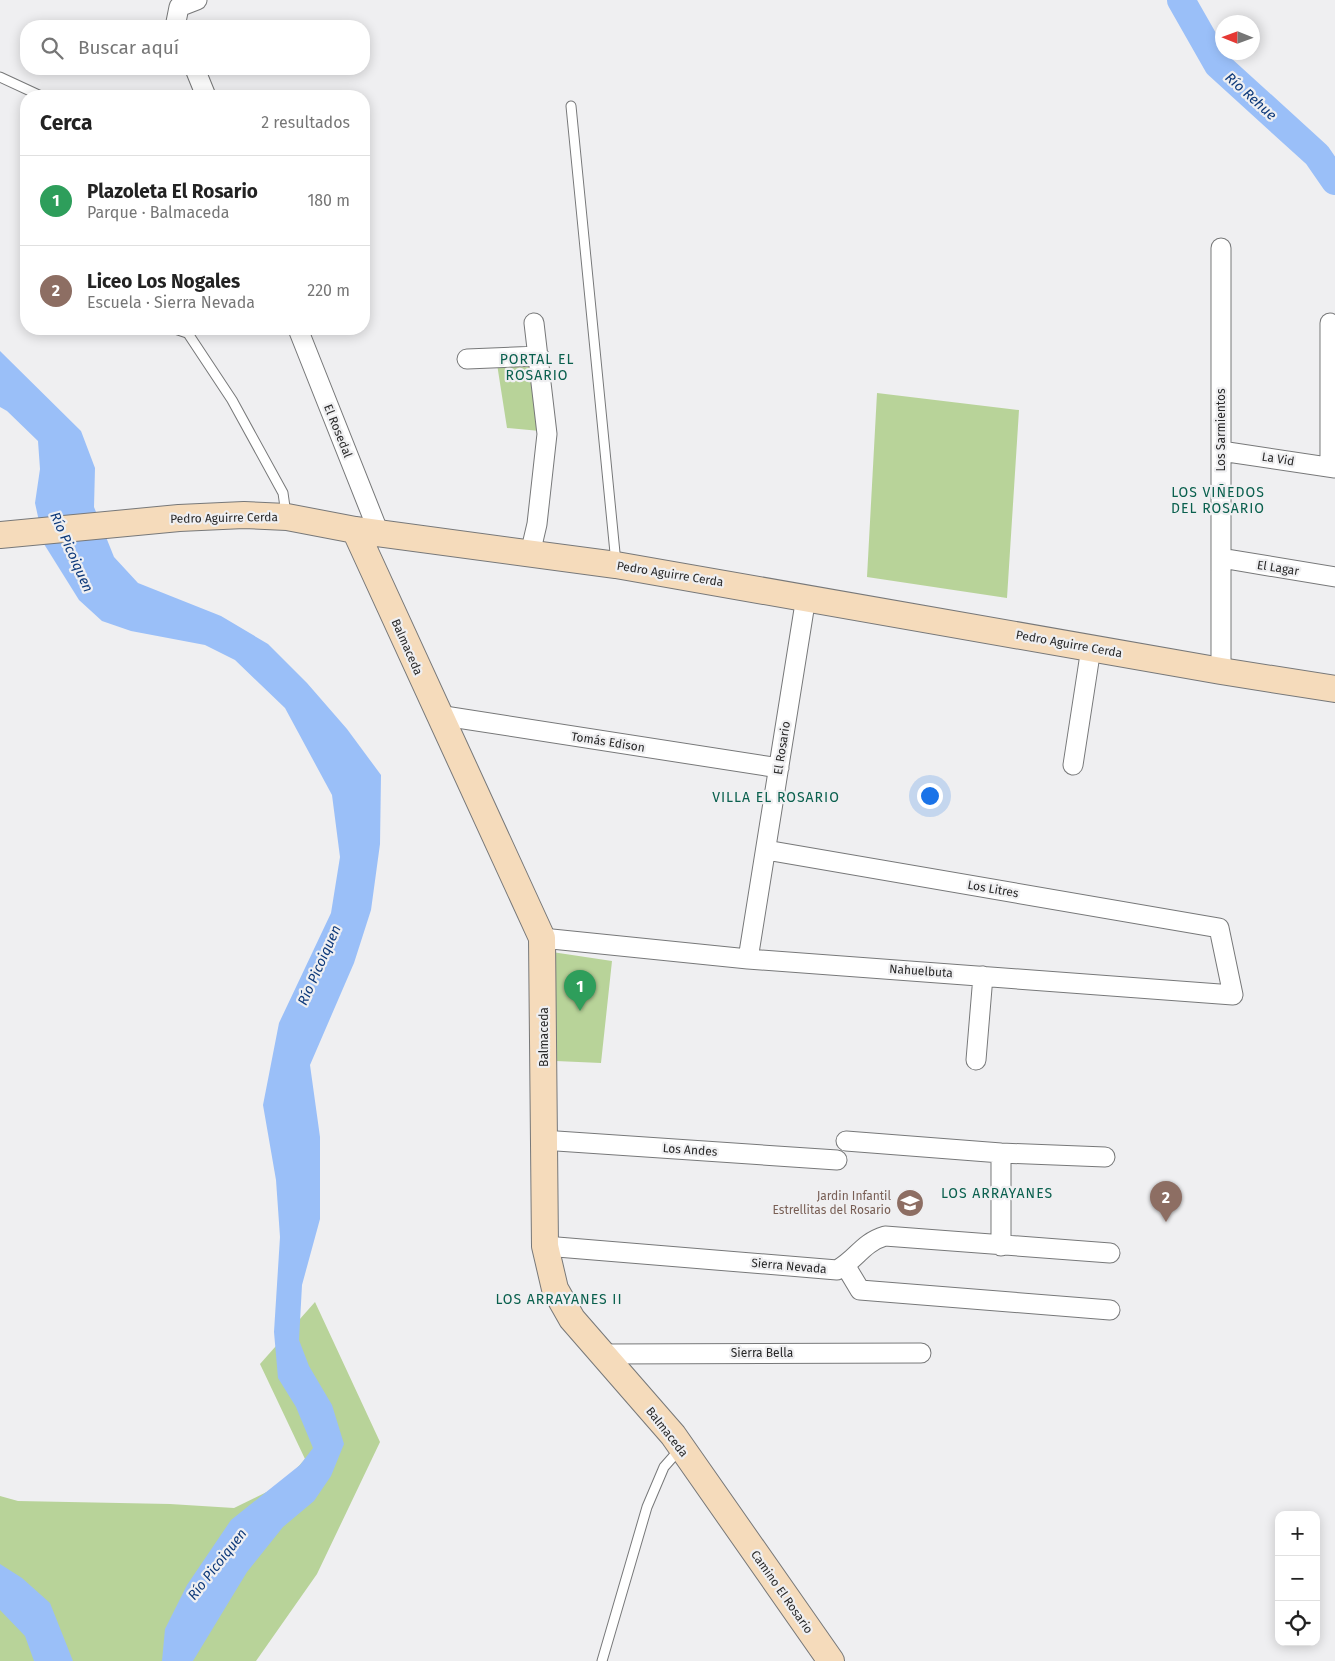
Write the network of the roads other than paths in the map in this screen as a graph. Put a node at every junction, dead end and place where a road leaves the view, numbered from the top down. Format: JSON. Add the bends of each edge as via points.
{"nodes":[{"id":1,"x":197,"y":0,"type":"edge"},
{"id":2,"x":178,"y":20,"type":"edge"},
{"id":3,"x":197,"y":75,"type":"edge"},
{"id":4,"x":0,"y":76,"type":"edge"},
{"id":5,"x":29,"y":90,"type":"edge"},
{"id":6,"x":204,"y":90,"type":"edge"},
{"id":7,"x":571,"y":106,"type":"dead end"},
{"id":8,"x":1221,"y":248,"type":"dead end"},
{"id":9,"x":1330,"y":323,"type":"dead end"},
{"id":10,"x":534,"y":324,"type":"dead end"},
{"id":11,"x":189,"y":335,"type":"edge"},
{"id":12,"x":300,"y":335,"type":"edge"},
{"id":13,"x":538,"y":356,"type":"junction"},
{"id":14,"x":467,"y":359,"type":"dead end"},
{"id":15,"x":1221,"y":451,"type":"junction"},
{"id":16,"x":1333,"y":467,"type":"edge"},
{"id":17,"x":287,"y":517,"type":"junction"},
{"id":18,"x":367,"y":532,"type":"junction"},
{"id":19,"x":4,"y":535,"type":"edge"},
{"id":20,"x":530,"y":554,"type":"junction"},
{"id":21,"x":1221,"y":558,"type":"junction"},
{"id":22,"x":616,"y":565,"type":"junction"},
{"id":23,"x":1335,"y":577,"type":"edge"},
{"id":24,"x":806,"y":597,"type":"junction"},
{"id":25,"x":1091,"y":648,"type":"junction"},
{"id":26,"x":1221,"y":671,"type":"junction"},
{"id":27,"x":1335,"y":689,"type":"edge"},
{"id":28,"x":438,"y":716,"type":"junction"},
{"id":29,"x":1073,"y":765,"type":"dead end"},
{"id":30,"x":779,"y":768,"type":"junction"},
{"id":31,"x":766,"y":850,"type":"junction"},
{"id":32,"x":1219,"y":928,"type":"joint"},
{"id":33,"x":542,"y":938,"type":"junction"},
{"id":34,"x":748,"y":958,"type":"junction"},
{"id":35,"x":983,"y":976,"type":"junction"},
{"id":36,"x":976,"y":1060,"type":"dead end"},
{"id":37,"x":542,"y":1140,"type":"junction"},
{"id":38,"x":846,"y":1141,"type":"dead end"},
{"id":39,"x":1001,"y":1153,"type":"junction"},
{"id":40,"x":1105,"y":1157,"type":"dead end"},
{"id":41,"x":837,"y":1160,"type":"dead end"},
{"id":42,"x":545,"y":1246,"type":"junction"},
{"id":43,"x":1001,"y":1246,"type":"junction"},
{"id":44,"x":1110,"y":1253,"type":"dead end"},
{"id":45,"x":845,"y":1265,"type":"junction"},
{"id":46,"x":1110,"y":1310,"type":"dead end"},
{"id":47,"x":921,"y":1353,"type":"dead end"},
{"id":48,"x":603,"y":1354,"type":"junction"},
{"id":49,"x":681,"y":1448,"type":"junction"},
{"id":50,"x":733,"y":1524,"type":"joint"},
{"id":51,"x":602,"y":1661,"type":"edge"},
{"id":52,"x":831,"y":1661,"type":"edge"}],
"edges":[{"from":1,"to":2,"type":"street","via":[[179,7]]},
{"from":3,"to":6,"type":"street"},
{"from":4,"to":5,"type":"lane"},
{"from":7,"to":22,"type":"lane"},
{"from":8,"to":15,"type":"street","name":"Los Sarmientos"},
{"from":9,"to":16,"type":"street"},
{"from":10,"to":13,"type":"street"},
{"from":11,"to":17,"type":"lane","via":[[232,400],[284,493]]},
{"from":12,"to":18,"type":"street","name":"El Rosedal"},
{"from":13,"to":14,"type":"street"},
{"from":13,"to":20,"type":"street","via":[[547,434],[537,524]]},
{"from":15,"to":16,"type":"street","name":"La Vid"},
{"from":15,"to":21,"type":"street","name":"Los Sarmientos"},
{"from":17,"to":18,"type":"main road","name":"Pedro Aguirre Cerda"},
{"from":17,"to":19,"type":"main road","name":"Pedro Aguirre Cerda","via":[[179,518]]},
{"from":18,"to":20,"type":"main road","name":"Pedro Aguirre Cerda"},
{"from":18,"to":28,"type":"main road","name":"Balmaceda"},
{"from":20,"to":22,"type":"main road","name":"Pedro Aguirre Cerda"},
{"from":21,"to":23,"type":"street","name":"El Lagar"},
{"from":21,"to":26,"type":"street","name":"Los Sarmientos"},
{"from":22,"to":24,"type":"main road","name":"Pedro Aguirre Cerda"},
{"from":24,"to":25,"type":"main road","name":"Pedro Aguirre Cerda"},
{"from":24,"to":30,"type":"street","name":"El Rosario"},
{"from":25,"to":26,"type":"main road","name":"Pedro Aguirre Cerda"},
{"from":25,"to":29,"type":"street"},
{"from":26,"to":27,"type":"main road","name":"Pedro Aguirre Cerda"},
{"from":28,"to":30,"type":"street","name":"Tomás Edison"},
{"from":28,"to":33,"type":"main road","name":"Balmaceda"},
{"from":30,"to":31,"type":"street","name":"El Rosario"},
{"from":31,"to":32,"type":"street","name":"Los Litres"},
{"from":31,"to":34,"type":"street","name":"El Rosario"},
{"from":32,"to":35,"type":"street","name":"Nahuelbuta","via":[[1233,995]]},
{"from":33,"to":34,"type":"street","name":"Nahuelbuta"},
{"from":33,"to":37,"type":"main road","name":"Balmaceda"},
{"from":34,"to":35,"type":"street","name":"Nahuelbuta"},
{"from":35,"to":36,"type":"street"},
{"from":37,"to":41,"type":"street","name":"Los Andes"},
{"from":37,"to":42,"type":"main road","name":"Balmaceda"},
{"from":38,"to":39,"type":"street"},
{"from":39,"to":40,"type":"street"},
{"from":39,"to":43,"type":"street"},
{"from":42,"to":45,"type":"street","name":"Sierra Nevada","via":[[837,1270]]},
{"from":42,"to":48,"type":"main road","name":"Balmaceda","via":[[556,1290],[572,1318]]},
{"from":43,"to":44,"type":"street","name":"Sierra Nevada"},
{"from":43,"to":45,"type":"street","name":"Sierra Nevada","via":[[885,1236],[871,1240]]},
{"from":45,"to":46,"type":"street","via":[[860,1290]]},
{"from":47,"to":48,"type":"street","name":"Sierra Bella"},
{"from":48,"to":49,"type":"main road","name":"Balmaceda"},
{"from":49,"to":50,"type":"main road","name":"Balmaceda"},
{"from":49,"to":51,"type":"lane","via":[[657,1479]]},
{"from":50,"to":52,"type":"main road","name":"Camino El Rosario"}]}
